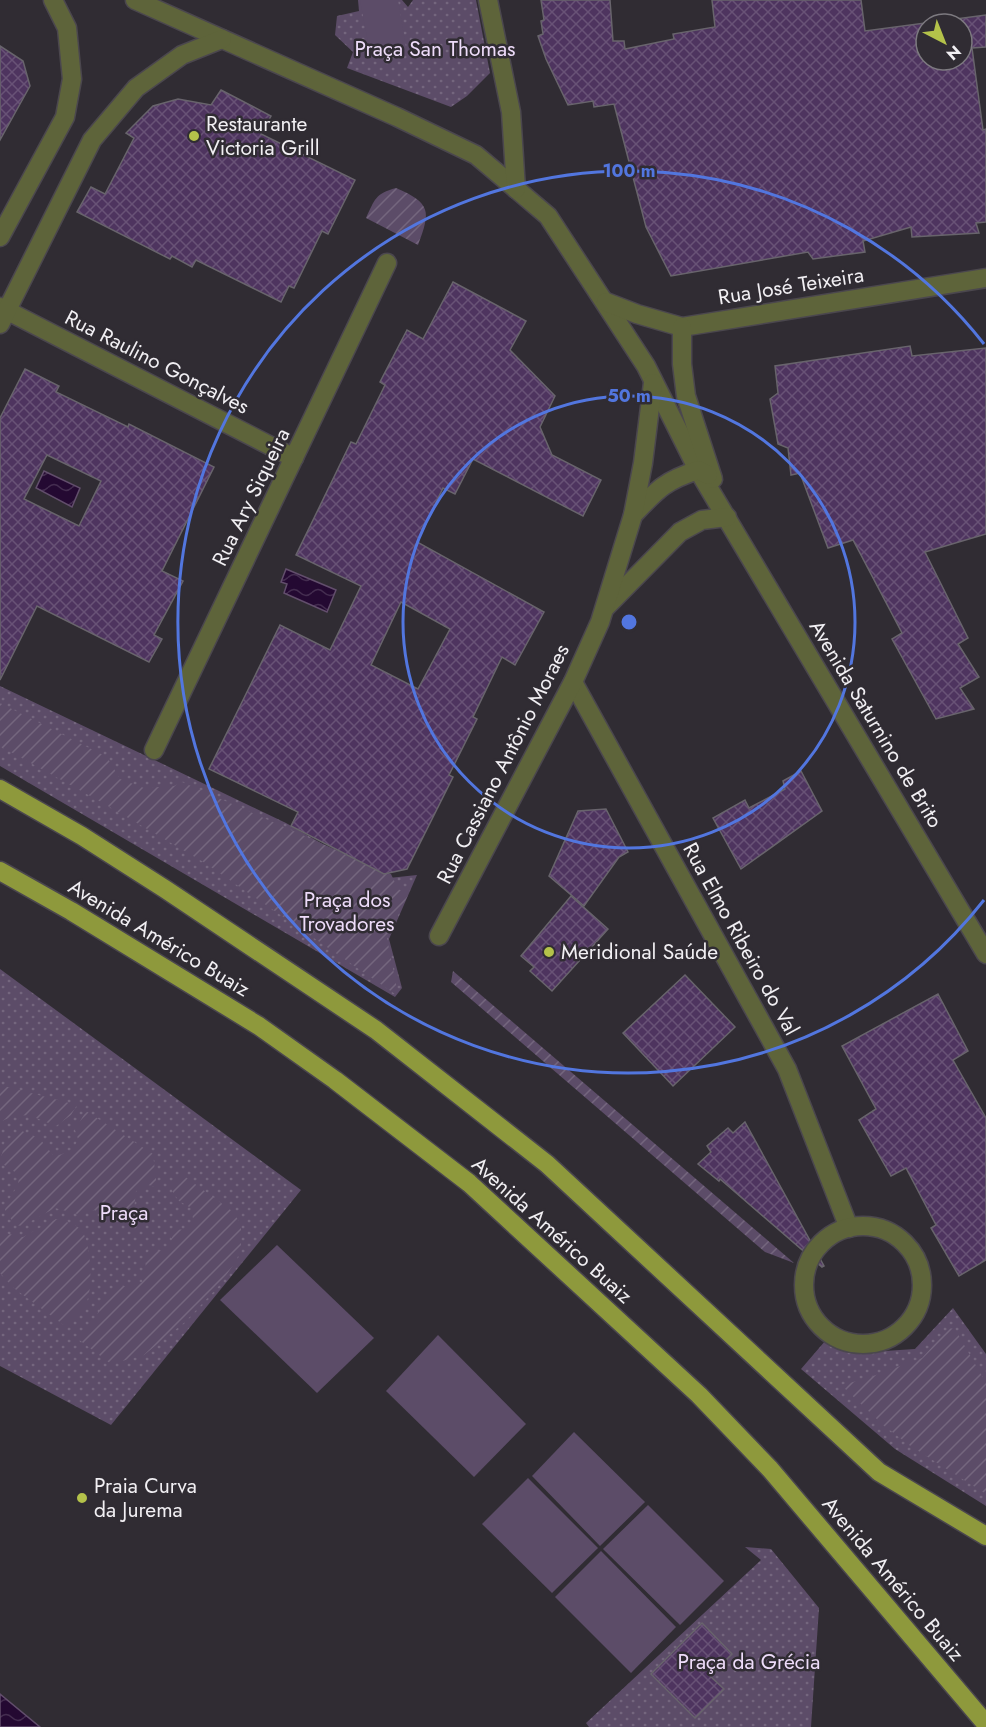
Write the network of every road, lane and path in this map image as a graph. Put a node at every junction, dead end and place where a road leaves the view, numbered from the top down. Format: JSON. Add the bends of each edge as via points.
{"nodes":[{"id":1,"x":53,"y":0,"type":"edge"},
{"id":2,"x":135,"y":0,"type":"edge"},
{"id":3,"x":488,"y":0,"type":"edge"},
{"id":4,"x":222,"y":39,"type":"junction"},
{"id":5,"x":516,"y":189,"type":"junction"},
{"id":6,"x":0,"y":237,"type":"edge"},
{"id":7,"x":387,"y":263,"type":"dead end"},
{"id":8,"x":986,"y":278,"type":"edge"},
{"id":9,"x":606,"y":302,"type":"junction"},
{"id":10,"x":2,"y":314,"type":"edge"},
{"id":11,"x":682,"y":327,"type":"junction"},
{"id":12,"x":653,"y":383,"type":"junction"},
{"id":13,"x":294,"y":458,"type":"junction"},
{"id":14,"x":705,"y":473,"type":"junction"},
{"id":15,"x":633,"y":515,"type":"junction"},
{"id":16,"x":727,"y":517,"type":"junction"},
{"id":17,"x":603,"y":610,"type":"junction"},
{"id":18,"x":573,"y":682,"type":"junction"},
{"id":19,"x":154,"y":750,"type":"dead end"},
{"id":20,"x":0,"y":789,"type":"edge"},
{"id":21,"x":0,"y":871,"type":"edge"},
{"id":22,"x":439,"y":936,"type":"dead end"},
{"id":23,"x":986,"y":954,"type":"edge"},
{"id":24,"x":849,"y":1228,"type":"junction"},
{"id":25,"x":986,"y":1536,"type":"edge"},
{"id":26,"x":986,"y":1724,"type":"edge"}],
"edges":[{"from":1,"to":6,"type":"street","via":[[67,28],[72,79],[64,117]]},
{"from":2,"to":4,"type":"street","name":"Avenida Saturnino de Brito"},
{"from":3,"to":5,"type":"street","via":[[511,112]]},
{"from":4,"to":5,"type":"street","name":"Avenida Saturnino de Brito","via":[[476,155]]},
{"from":4,"to":10,"type":"street","via":[[182,55],[135,88],[92,141]]},
{"from":5,"to":9,"type":"street","name":"Avenida Saturnino de Brito","via":[[548,216]]},
{"from":7,"to":13,"type":"street","name":"Rua Ary Siqueira"},
{"from":8,"to":11,"type":"street","name":"Rua José Teixeira"},
{"from":9,"to":11,"type":"street","name":"Rua José Teixeira"},
{"from":9,"to":12,"type":"street","name":"Avenida Saturnino de Brito"},
{"from":10,"to":13,"type":"street","name":"Rua Raulino Gonçalves"},
{"from":11,"to":14,"type":"street","name":"Avenida Saturnino de Brito","via":[[686,396]]},
{"from":12,"to":14,"type":"street","name":"Avenida Saturnino de Brito"},
{"from":12,"to":15,"type":"street","name":"Rua Cassiano Antônio Moraes"},
{"from":13,"to":19,"type":"street","name":"Rua Ary Siqueira"},
{"from":14,"to":15,"type":"street","via":[[674,478]]},
{"from":14,"to":16,"type":"street","name":"Avenida Saturnino de Brito"},
{"from":15,"to":17,"type":"street","name":"Rua Cassiano Antônio Moraes"},
{"from":16,"to":17,"type":"street","name":"Rua Cassiano Antônio Moraes","via":[[702,520],[680,532]]},
{"from":16,"to":23,"type":"street","name":"Avenida Saturnino de Brito"},
{"from":17,"to":18,"type":"street","name":"Rua Cassiano Antônio Moraes"},
{"from":18,"to":22,"type":"street","name":"Rua Cassiano Antônio Moraes"},
{"from":18,"to":24,"type":"street","name":"Rua Elmo Ribeiro do Val","via":[[787,1069]]},
{"from":20,"to":25,"type":"main road","name":"Avenida Américo Buaiz","via":[[165,889],[376,1030],[547,1164],[879,1472]]},
{"from":21,"to":26,"type":"main road","name":"Avenida Américo Buaiz","via":[[259,1026],[469,1183],[699,1395],[770,1469]]},
{"from":24,"to":24,"type":"street","via":[[817,1248],[804,1283],[806,1302],[827,1333],[844,1342],[863,1345],[900,1331],[913,1317],[921,1298],[922,1278],[905,1242],[889,1231],[869,1226]]}]}
